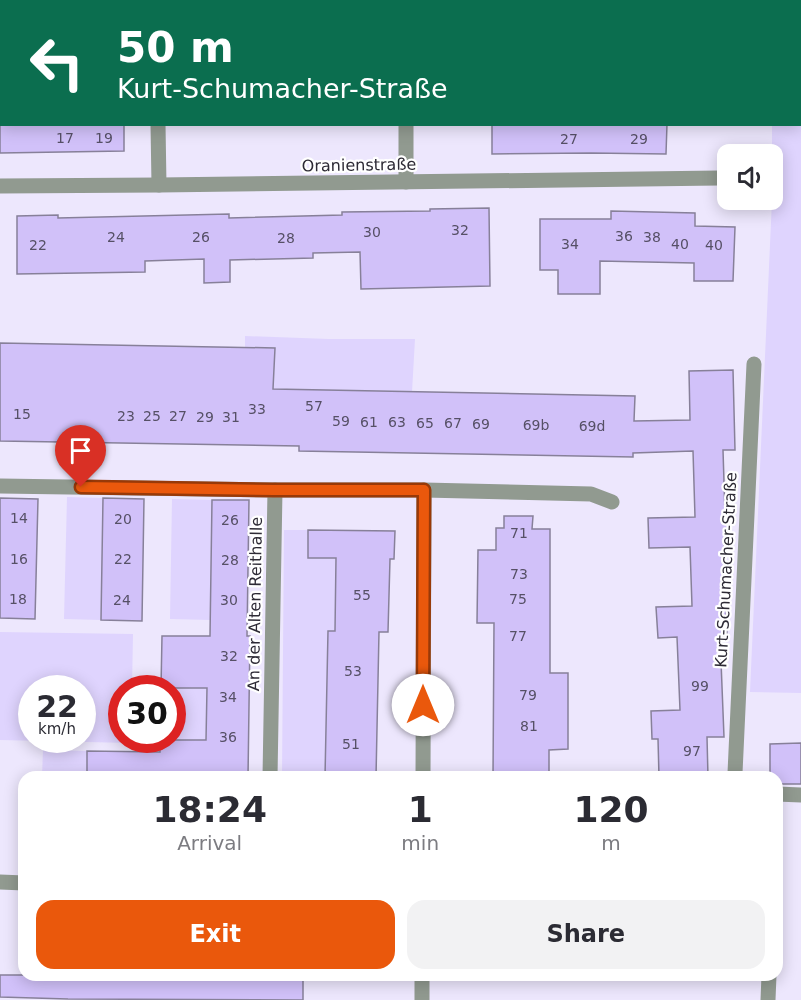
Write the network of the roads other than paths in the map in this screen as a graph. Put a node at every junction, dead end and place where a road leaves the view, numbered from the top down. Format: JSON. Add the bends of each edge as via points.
{"nodes":[{"id":1,"x":158,"y":126,"type":"edge"},
{"id":2,"x":406,"y":126,"type":"edge"},
{"id":3,"x":717,"y":178,"type":"edge"},
{"id":4,"x":406,"y":182,"type":"junction"},
{"id":5,"x":159,"y":185,"type":"junction"},
{"id":6,"x":0,"y":186,"type":"edge"},
{"id":7,"x":754,"y":364,"type":"dead end"},
{"id":8,"x":0,"y":486,"type":"edge"},
{"id":9,"x":274,"y":490,"type":"junction"},
{"id":10,"x":424,"y":490,"type":"junction"},
{"id":11,"x":612,"y":502,"type":"dead end"},
{"id":12,"x":270,"y":771,"type":"edge"},
{"id":13,"x":423,"y":771,"type":"edge"},
{"id":14,"x":735,"y":771,"type":"edge"},
{"id":15,"x":783,"y":794,"type":"edge"},
{"id":16,"x":801,"y":795,"type":"edge"},
{"id":17,"x":0,"y":882,"type":"edge"},
{"id":18,"x":18,"y":883,"type":"edge"},
{"id":19,"x":422,"y":981,"type":"edge"},
{"id":20,"x":769,"y":981,"type":"edge"},
{"id":21,"x":422,"y":1000,"type":"edge"},
{"id":22,"x":768,"y":1000,"type":"edge"}],
"edges":[{"from":1,"to":5,"type":"street"},
{"from":2,"to":4,"type":"street"},
{"from":3,"to":4,"type":"street","name":"Oranienstraße"},
{"from":4,"to":5,"type":"street","name":"Oranienstraße"},
{"from":5,"to":6,"type":"street","name":"Oranienstraße"},
{"from":7,"to":14,"type":"street","name":"Kurt-Schumacher-Straße"},
{"from":8,"to":9,"type":"street"},
{"from":9,"to":10,"type":"street"},
{"from":9,"to":12,"type":"street","name":"An der Alten Reithalle"},
{"from":10,"to":11,"type":"street","via":[[591,494]]},
{"from":10,"to":13,"type":"street"},
{"from":15,"to":16,"type":"street"},
{"from":17,"to":18,"type":"street"},
{"from":19,"to":21,"type":"street"},
{"from":20,"to":22,"type":"street"}]}
